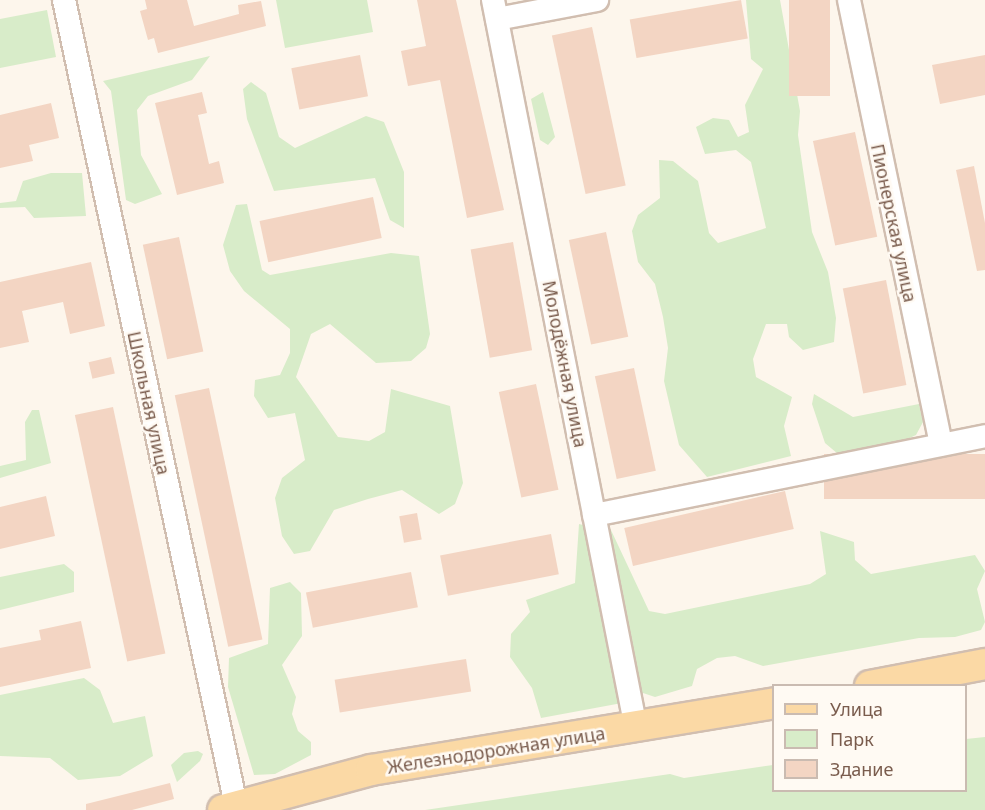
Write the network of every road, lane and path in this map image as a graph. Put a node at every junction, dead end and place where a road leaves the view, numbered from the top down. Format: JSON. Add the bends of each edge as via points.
{"nodes":[{"id":1,"x":64,"y":0,"type":"edge"},
{"id":2,"x":597,"y":0,"type":"edge"},
{"id":3,"x":849,"y":0,"type":"edge"},
{"id":4,"x":495,"y":9,"type":"edge"},
{"id":5,"x":985,"y":436,"type":"edge"},
{"id":6,"x":941,"y":445,"type":"junction"},
{"id":7,"x":594,"y":515,"type":"junction"},
{"id":8,"x":985,"y":664,"type":"edge"},
{"id":9,"x":880,"y":684,"type":"edge"},
{"id":10,"x":772,"y":703,"type":"edge"},
{"id":11,"x":636,"y":728,"type":"junction"},
{"id":12,"x":229,"y":807,"type":"edge"}],
"edges":[{"from":1,"to":12,"type":"street","name":"Школьная улица"},
{"from":2,"to":4,"type":"street"},
{"from":3,"to":6,"type":"street","name":"Пионерская улица"},
{"from":4,"to":7,"type":"street","name":"Молодёжная улица"},
{"from":5,"to":6,"type":"street"},
{"from":6,"to":7,"type":"street"},
{"from":7,"to":11,"type":"street","name":"Молодёжная улица"},
{"from":8,"to":9,"type":"main road"},
{"from":10,"to":11,"type":"main road","name":"Железнодорожная улица"},
{"from":11,"to":12,"type":"main road","name":"Железнодорожная улица","via":[[371,770]]}]}
